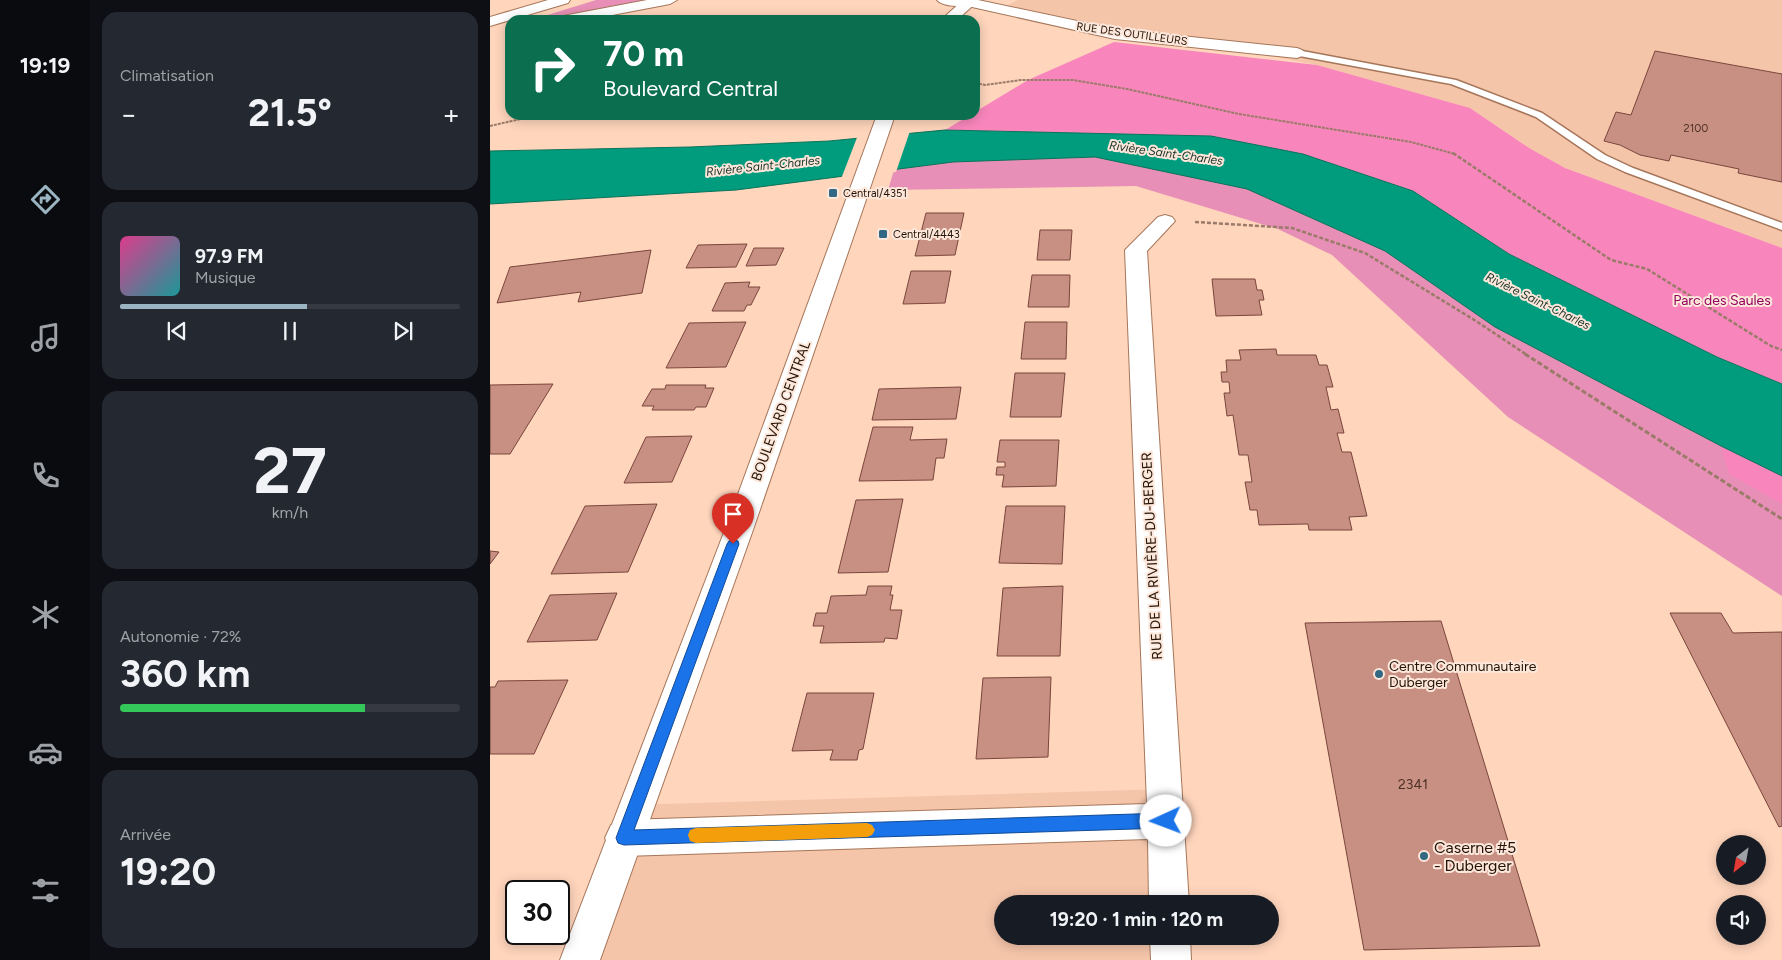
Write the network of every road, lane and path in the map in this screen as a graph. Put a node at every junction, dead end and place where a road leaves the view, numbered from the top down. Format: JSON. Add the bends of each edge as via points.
{"nodes":[{"id":1,"x":563,"y":0,"type":"edge"},
{"id":2,"x":670,"y":0,"type":"edge"},
{"id":3,"x":944,"y":0,"type":"edge"},
{"id":4,"x":968,"y":1,"type":"edge"},
{"id":5,"x":513,"y":15,"type":"edge"},
{"id":6,"x":590,"y":15,"type":"edge"},
{"id":7,"x":953,"y":15,"type":"edge"},
{"id":8,"x":505,"y":17,"type":"edge"},
{"id":9,"x":490,"y":22,"type":"edge"},
{"id":10,"x":505,"y":33,"type":"edge"},
{"id":11,"x":490,"y":36,"type":"edge"},
{"id":12,"x":1297,"y":53,"type":"joint"},
{"id":13,"x":980,"y":84,"type":"edge"},
{"id":14,"x":516,"y":120,"type":"edge"},
{"id":15,"x":885,"y":120,"type":"edge"},
{"id":16,"x":490,"y":126,"type":"edge"},
{"id":17,"x":1165,"y":221,"type":"joint"},
{"id":18,"x":1782,"y":227,"type":"edge"},
{"id":19,"x":1782,"y":350,"type":"edge"},
{"id":20,"x":1782,"y":519,"type":"edge"},
{"id":21,"x":1166,"y":821,"type":"junction"},
{"id":22,"x":624,"y":838,"type":"junction"},
{"id":23,"x":1169,"y":895,"type":"edge"},
{"id":24,"x":1170,"y":945,"type":"edge"},
{"id":25,"x":580,"y":960,"type":"edge"},
{"id":26,"x":1171,"y":960,"type":"edge"}],
"edges":[{"from":1,"to":5,"type":"main road"},
{"from":2,"to":6,"type":"main road"},
{"from":3,"to":4,"type":"main road","name":"RUE DES OUTILLEURS"},
{"from":4,"to":7,"type":"main road"},
{"from":4,"to":12,"type":"main road","name":"RUE DES OUTILLEURS","via":[[1115,34]]},
{"from":8,"to":9,"type":"main road"},
{"from":10,"to":11,"type":"main road"},
{"from":12,"to":18,"type":"lane","via":[[1453,82],[1539,115],[1601,156],[1629,170]]},
{"from":13,"to":19,"type":"path","via":[[1073,80],[1238,114],[1411,142],[1453,153],[1611,260],[1648,269]]},
{"from":14,"to":16,"type":"path"},
{"from":15,"to":22,"type":"main road","name":"BOULEVARD CENTRAL","via":[[740,527]]},
{"from":17,"to":20,"type":"path","via":[[1292,228],[1365,253]]},
{"from":17,"to":21,"type":"main road","name":"RUE DE LA RIVIÈRE-DU-BERGER","via":[[1136,250]]},
{"from":21,"to":22,"type":"main road"},
{"from":21,"to":23,"type":"main road","name":"RUE DE LA RIVIÈRE-DU-BERGER"},
{"from":22,"to":25,"type":"main road","name":"BOULEVARD CENTRAL"},
{"from":24,"to":26,"type":"main road"}]}
